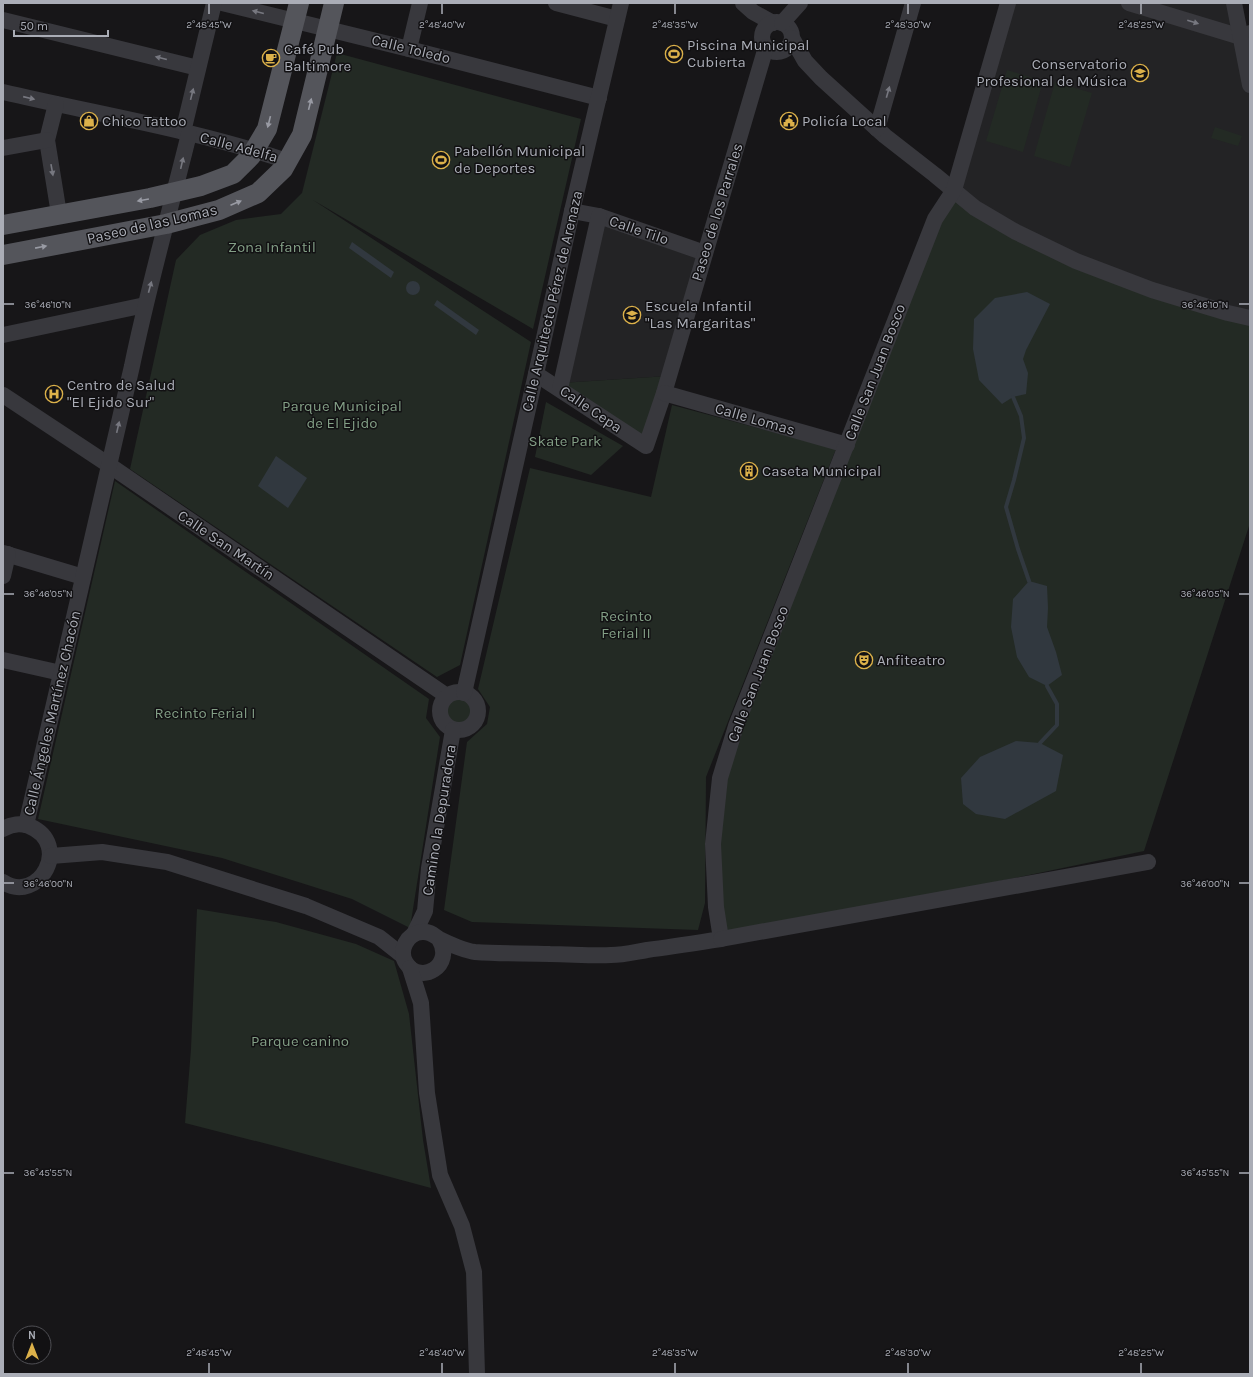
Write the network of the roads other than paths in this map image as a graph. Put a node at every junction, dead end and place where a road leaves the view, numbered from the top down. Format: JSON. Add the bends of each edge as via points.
{"nodes":[{"id":1,"x":214,"y":3,"type":"edge"},
{"id":2,"x":222,"y":3,"type":"edge"},
{"id":3,"x":334,"y":3,"type":"edge"},
{"id":4,"x":420,"y":3,"type":"edge"},
{"id":5,"x":556,"y":3,"type":"edge"},
{"id":6,"x":800,"y":3,"type":"edge"},
{"id":7,"x":913,"y":3,"type":"edge"},
{"id":8,"x":1008,"y":3,"type":"edge"},
{"id":9,"x":1129,"y":3,"type":"edge"},
{"id":10,"x":1234,"y":3,"type":"edge"},
{"id":11,"x":748,"y":7,"type":"edge"},
{"id":12,"x":619,"y":11,"type":"edge"},
{"id":13,"x":297,"y":12,"type":"edge"},
{"id":14,"x":3,"y":20,"type":"edge"},
{"id":15,"x":327,"y":29,"type":"junction"},
{"id":16,"x":1245,"y":35,"type":"edge"},
{"id":17,"x":773,"y":36,"type":"junction"},
{"id":18,"x":409,"y":49,"type":"junction"},
{"id":19,"x":805,"y":61,"type":"junction"},
{"id":20,"x":198,"y":68,"type":"junction"},
{"id":21,"x":1250,"y":85,"type":"edge"},
{"id":22,"x":3,"y":92,"type":"edge"},
{"id":23,"x":599,"y":98,"type":"junction"},
{"id":24,"x":56,"y":104,"type":"junction"},
{"id":25,"x":877,"y":129,"type":"junction"},
{"id":26,"x":186,"y":133,"type":"junction"},
{"id":27,"x":47,"y":140,"type":"junction"},
{"id":28,"x":3,"y":148,"type":"edge"},
{"id":29,"x":255,"y":150,"type":"junction"},
{"id":30,"x":287,"y":161,"type":"junction"},
{"id":31,"x":954,"y":190,"type":"junction"},
{"id":32,"x":175,"y":192,"type":"junction"},
{"id":33,"x":572,"y":211,"type":"junction"},
{"id":34,"x":59,"y":214,"type":"junction"},
{"id":35,"x":599,"y":216,"type":"junction"},
{"id":36,"x":166,"y":224,"type":"junction"},
{"id":37,"x":3,"y":225,"type":"edge"},
{"id":38,"x":705,"y":253,"type":"junction"},
{"id":39,"x":3,"y":255,"type":"edge"},
{"id":40,"x":145,"y":305,"type":"junction"},
{"id":41,"x":1250,"y":318,"type":"edge"},
{"id":42,"x":3,"y":335,"type":"edge"},
{"id":43,"x":536,"y":374,"type":"junction"},
{"id":44,"x":560,"y":388,"type":"junction"},
{"id":45,"x":664,"y":393,"type":"junction"},
{"id":46,"x":3,"y":395,"type":"edge"},
{"id":47,"x":847,"y":445,"type":"junction"},
{"id":48,"x":646,"y":446,"type":"joint"},
{"id":49,"x":109,"y":465,"type":"junction"},
{"id":50,"x":6,"y":553,"type":"edge"},
{"id":51,"x":3,"y":576,"type":"edge"},
{"id":52,"x":83,"y":576,"type":"junction"},
{"id":53,"x":3,"y":660,"type":"edge"},
{"id":54,"x":61,"y":673,"type":"junction"},
{"id":55,"x":464,"y":693,"type":"junction"},
{"id":56,"x":448,"y":696,"type":"junction"},
{"id":57,"x":453,"y":730,"type":"junction"},
{"id":58,"x":26,"y":825,"type":"junction"},
{"id":59,"x":3,"y":829,"type":"edge"},
{"id":60,"x":51,"y":856,"type":"junction"},
{"id":61,"x":1148,"y":862,"type":"dead end"},
{"id":62,"x":4,"y":886,"type":"edge"},
{"id":63,"x":425,"y":911,"type":"junction"},
{"id":64,"x":379,"y":936,"type":"junction"},
{"id":65,"x":412,"y":936,"type":"junction"},
{"id":66,"x":437,"y":937,"type":"junction"},
{"id":67,"x":721,"y":939,"type":"junction"},
{"id":68,"x":473,"y":952,"type":"junction"},
{"id":69,"x":407,"y":962,"type":"junction"},
{"id":70,"x":437,"y":967,"type":"junction"},
{"id":71,"x":421,"y":1003,"type":"junction"},
{"id":72,"x":477,"y":1374,"type":"edge"}],
"edges":[{"from":1,"to":20,"type":"street","name":"Calle Ángeles Martínez Chacón"},
{"from":13,"to":2,"type":"street","name":"Calle Toledo","one_way":true},
{"from":3,"to":15,"type":"main road","name":"Paseo de las Lomas"},
{"from":4,"to":18,"type":"street"},
{"from":5,"to":12,"type":"street"},
{"from":6,"to":17,"type":"street"},
{"from":25,"to":7,"type":"street","one_way":true},
{"from":8,"to":31,"type":"street","name":"Calle San Juan Bosco"},
{"from":9,"to":16,"type":"street","one_way":true},
{"from":10,"to":16,"type":"street"},
{"from":11,"to":17,"type":"street"},
{"from":12,"to":23,"type":"street","name":"Calle Arquitecto Pérez de Arenaza"},
{"from":13,"to":15,"type":"street","name":"Calle Toledo"},
{"from":13,"to":29,"type":"main road","name":"Paseo de las Lomas","one_way":true,"via":[[267,129]]},
{"from":20,"to":14,"type":"street","one_way":true},
{"from":15,"to":18,"type":"street","name":"Calle Toledo"},
{"from":30,"to":15,"type":"main road","name":"Paseo de las Lomas","one_way":true,"via":[[302,135]]},
{"from":16,"to":21,"type":"street"},
{"from":17,"to":19,"type":"street"},
{"from":17,"to":19,"type":"street","via":[[790,29],[792,38]]},
{"from":17,"to":38,"type":"street","name":"Paseo de los Parrales"},
{"from":18,"to":23,"type":"street","name":"Calle Toledo"},
{"from":19,"to":25,"type":"street"},
{"from":26,"to":20,"type":"street","name":"Calle Ángeles Martínez Chacón","one_way":true},
{"from":22,"to":24,"type":"street","name":"Calle Adelfa","one_way":true},
{"from":23,"to":33,"type":"street","name":"Calle Arquitecto Pérez de Arenaza"},
{"from":24,"to":26,"type":"street","name":"Calle Adelfa"},
{"from":24,"to":27,"type":"street"},
{"from":25,"to":31,"type":"street"},
{"from":26,"to":29,"type":"street","name":"Calle Adelfa"},
{"from":32,"to":26,"type":"street","name":"Calle Ángeles Martínez Chacón","one_way":true},
{"from":27,"to":28,"type":"street"},
{"from":27,"to":34,"type":"street","one_way":true},
{"from":29,"to":30,"type":"street","name":"Calle Adelfa"},
{"from":29,"to":32,"type":"main road","name":"Paseo de las Lomas","via":[[232,174],[202,186]]},
{"from":36,"to":30,"type":"main road","name":"Paseo de las Lomas","one_way":true,"via":[[219,210],[258,193],[283,169]]},
{"from":31,"to":41,"type":"street","via":[[975,208],[1016,232],[1076,261],[1152,290]]},
{"from":31,"to":47,"type":"street","name":"Calle San Juan Bosco","via":[[935,219]]},
{"from":32,"to":34,"type":"main road","name":"Paseo de las Lomas","one_way":true},
{"from":32,"to":36,"type":"street","name":"Calle Ángeles Martínez Chacón"},
{"from":33,"to":35,"type":"street","name":"Calle Tilo"},
{"from":33,"to":43,"type":"street","name":"Calle Arquitecto Pérez de Arenaza"},
{"from":34,"to":37,"type":"main road","name":"Paseo de las Lomas"},
{"from":35,"to":38,"type":"street","name":"Calle Tilo"},
{"from":35,"to":44,"type":"street"},
{"from":39,"to":36,"type":"main road","name":"Paseo de las Lomas","one_way":true},
{"from":40,"to":36,"type":"street","name":"Calle Ángeles Martínez Chacón","one_way":true},
{"from":38,"to":45,"type":"street","name":"Paseo de los Parrales"},
{"from":40,"to":42,"type":"street"},
{"from":49,"to":40,"type":"street","name":"Calle Ángeles Martínez Chacón","one_way":true},
{"from":43,"to":44,"type":"street","name":"Calle Cepa"},
{"from":43,"to":55,"type":"street","name":"Calle Arquitecto Pérez de Arenaza"},
{"from":44,"to":48,"type":"street","name":"Calle Cepa"},
{"from":45,"to":47,"type":"street","name":"Calle Lomas"},
{"from":45,"to":48,"type":"street","name":"Paseo de los Parrales"},
{"from":46,"to":49,"type":"street","name":"Calle San Martín"},
{"from":47,"to":67,"type":"street","name":"Calle San Juan Bosco","via":[[736,726],[720,778],[713,844],[716,907]]},
{"from":49,"to":52,"type":"street","name":"Calle Ángeles Martínez Chacón"},
{"from":49,"to":56,"type":"street","name":"Calle San Martín"},
{"from":50,"to":51,"type":"street"},
{"from":50,"to":52,"type":"street"},
{"from":52,"to":54,"type":"street","name":"Calle Ángeles Martínez Chacón"},
{"from":53,"to":54,"type":"street"},
{"from":54,"to":58,"type":"street","name":"Calle Ángeles Martínez Chacón"},
{"from":55,"to":56,"type":"street","via":[[458,692]]},
{"from":55,"to":57,"type":"street","via":[[470,695],[477,704],[478,717],[471,727]]},
{"from":56,"to":57,"type":"street","via":[[440,706],[441,718]]},
{"from":57,"to":63,"type":"street","name":"Camino la Depuradora","via":[[429,868]]},
{"from":58,"to":59,"type":"street","via":[[16,824]]},
{"from":58,"to":60,"type":"street","via":[[44,836]]},
{"from":60,"to":62,"type":"street","via":[[44,875],[36,882],[26,886]]},
{"from":60,"to":64,"type":"street","via":[[102,852],[167,862],[306,906]]},
{"from":61,"to":67,"type":"street"},
{"from":63,"to":65,"type":"street","name":"Camino la Depuradora"},
{"from":63,"to":66,"type":"street","name":"Camino la Depuradora"},
{"from":64,"to":65,"type":"street"},
{"from":64,"to":69,"type":"street"},
{"from":65,"to":66,"type":"street","via":[[428,932]]},
{"from":65,"to":69,"type":"street","via":[[405,943],[403,950]]},
{"from":66,"to":68,"type":"street"},
{"from":66,"to":70,"type":"street","via":[[443,945],[444,952]]},
{"from":67,"to":68,"type":"street","via":[[612,956]]},
{"from":68,"to":70,"type":"street"},
{"from":69,"to":70,"type":"street","via":[[422,973]]},
{"from":69,"to":71,"type":"street"},
{"from":70,"to":71,"type":"street"},
{"from":71,"to":72,"type":"street","via":[[427,1093],[440,1175],[462,1226],[474,1272]]}]}
